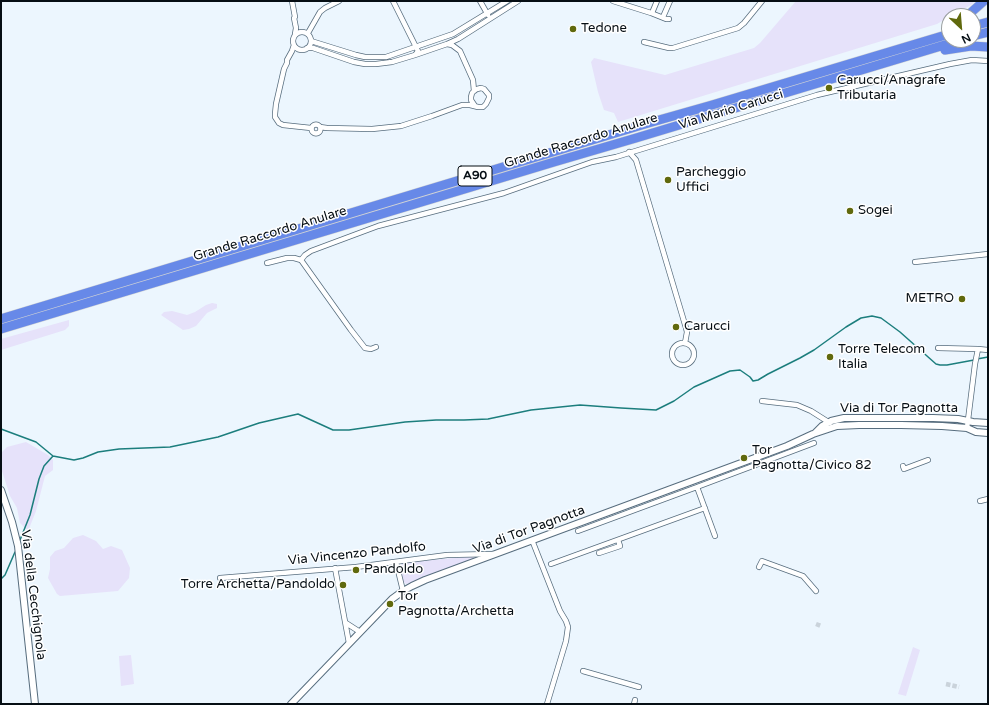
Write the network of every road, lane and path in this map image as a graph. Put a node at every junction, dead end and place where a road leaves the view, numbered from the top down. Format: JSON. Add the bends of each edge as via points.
{"nodes":[{"id":1,"x":292,"y":1,"type":"edge"},
{"id":2,"x":339,"y":1,"type":"edge"},
{"id":3,"x":393,"y":1,"type":"edge"},
{"id":4,"x":480,"y":1,"type":"edge"},
{"id":5,"x":507,"y":1,"type":"edge"},
{"id":6,"x":518,"y":1,"type":"edge"},
{"id":7,"x":613,"y":1,"type":"edge"},
{"id":8,"x":658,"y":1,"type":"edge"},
{"id":9,"x":670,"y":1,"type":"edge"},
{"id":10,"x":762,"y":1,"type":"edge"},
{"id":11,"x":984,"y":1,"type":"edge"},
{"id":12,"x":976,"y":8,"type":"edge"},
{"id":13,"x":652,"y":13,"type":"junction"},
{"id":14,"x":487,"y":14,"type":"junction"},
{"id":15,"x":295,"y":17,"type":"junction"},
{"id":16,"x":663,"y":17,"type":"junction"},
{"id":17,"x":669,"y":20,"type":"dead end"},
{"id":18,"x":488,"y":21,"type":"junction"},
{"id":19,"x":941,"y":30,"type":"edge"},
{"id":20,"x":303,"y":31,"type":"junction"},
{"id":21,"x":308,"y":33,"type":"junction"},
{"id":22,"x":295,"y":34,"type":"junction"},
{"id":23,"x":463,"y":36,"type":"junction"},
{"id":24,"x":941,"y":36,"type":"edge"},
{"id":25,"x":311,"y":40,"type":"junction"},
{"id":26,"x":644,"y":42,"type":"dead end"},
{"id":27,"x":447,"y":44,"type":"junction"},
{"id":28,"x":294,"y":45,"type":"junction"},
{"id":29,"x":909,"y":45,"type":"junction"},
{"id":30,"x":941,"y":46,"type":"edge"},
{"id":31,"x":988,"y":47,"type":"edge"},
{"id":32,"x":307,"y":48,"type":"junction"},
{"id":33,"x":415,"y":48,"type":"junction"},
{"id":34,"x":301,"y":50,"type":"junction"},
{"id":35,"x":460,"y":51,"type":"junction"},
{"id":36,"x":415,"y":54,"type":"junction"},
{"id":37,"x":898,"y":59,"type":"junction"},
{"id":38,"x":988,"y":61,"type":"edge"},
{"id":39,"x":287,"y":63,"type":"junction"},
{"id":40,"x":473,"y":80,"type":"junction"},
{"id":41,"x":481,"y":88,"type":"junction"},
{"id":42,"x":474,"y":90,"type":"junction"},
{"id":43,"x":471,"y":97,"type":"junction"},
{"id":44,"x":462,"y":105,"type":"junction"},
{"id":45,"x":475,"y":106,"type":"junction"},
{"id":46,"x":630,"y":152,"type":"junction"},
{"id":47,"x":988,"y":254,"type":"edge"},
{"id":48,"x":301,"y":260,"type":"junction"},
{"id":49,"x":915,"y":262,"type":"dead end"},
{"id":50,"x":267,"y":263,"type":"dead end"},
{"id":51,"x":1,"y":319,"type":"edge"},
{"id":52,"x":1,"y":329,"type":"edge"},
{"id":53,"x":685,"y":343,"type":"junction"},
{"id":54,"x":376,"y":347,"type":"dead end"},
{"id":55,"x":938,"y":348,"type":"dead end"},
{"id":56,"x":978,"y":349,"type":"junction"},
{"id":57,"x":988,"y":350,"type":"edge"},
{"id":58,"x":762,"y":401,"type":"dead end"},
{"id":59,"x":829,"y":422,"type":"junction"},
{"id":60,"x":988,"y":423,"type":"edge"},
{"id":61,"x":967,"y":424,"type":"junction"},
{"id":62,"x":838,"y":426,"type":"junction"},
{"id":63,"x":988,"y":433,"type":"edge"},
{"id":64,"x":814,"y":434,"type":"junction"},
{"id":65,"x":814,"y":443,"type":"dead end"},
{"id":66,"x":928,"y":460,"type":"dead end"},
{"id":67,"x":903,"y":466,"type":"dead end"},
{"id":68,"x":697,"y":487,"type":"junction"},
{"id":69,"x":1,"y":490,"type":"edge"},
{"id":70,"x":988,"y":499,"type":"edge"},
{"id":71,"x":980,"y":501,"type":"dead end"},
{"id":72,"x":705,"y":508,"type":"junction"},
{"id":73,"x":578,"y":530,"type":"dead end"},
{"id":74,"x":716,"y":536,"type":"dead end"},
{"id":75,"x":532,"y":540,"type":"junction"},
{"id":76,"x":618,"y":540,"type":"junction"},
{"id":77,"x":600,"y":553,"type":"dead end"},
{"id":78,"x":496,"y":554,"type":"junction"},
{"id":79,"x":396,"y":562,"type":"junction"},
{"id":80,"x":551,"y":564,"type":"dead end"},
{"id":81,"x":759,"y":567,"type":"dead end"},
{"id":82,"x":335,"y":568,"type":"junction"},
{"id":83,"x":220,"y":578,"type":"dead end"},
{"id":84,"x":403,"y":591,"type":"junction"},
{"id":85,"x":816,"y":591,"type":"dead end"},
{"id":86,"x":346,"y":623,"type":"junction"},
{"id":87,"x":360,"y":632,"type":"junction"},
{"id":88,"x":350,"y":643,"type":"junction"},
{"id":89,"x":583,"y":671,"type":"dead end"},
{"id":90,"x":639,"y":687,"type":"dead end"},
{"id":91,"x":35,"y":704,"type":"edge"},
{"id":92,"x":291,"y":704,"type":"edge"},
{"id":93,"x":547,"y":704,"type":"edge"}],
"edges":[{"from":1,"to":15,"type":"street"},
{"from":2,"to":21,"type":"street","via":[[320,12]]},
{"from":3,"to":33,"type":"street"},
{"from":4,"to":14,"type":"street"},
{"from":5,"to":14,"type":"street"},
{"from":6,"to":18,"type":"street"},
{"from":7,"to":13,"type":"street"},
{"from":8,"to":13,"type":"street"},
{"from":9,"to":16,"type":"street"},
{"from":10,"to":26,"type":"street","via":[[738,28],[673,48]]},
{"from":11,"to":12,"type":"highway"},
{"from":13,"to":16,"type":"street"},
{"from":14,"to":18,"type":"street"},
{"from":14,"to":33,"type":"street","via":[[453,34]]},
{"from":15,"to":20,"type":"street"},
{"from":15,"to":22,"type":"street"},
{"from":16,"to":17,"type":"street"},
{"from":18,"to":23,"type":"street"},
{"from":19,"to":29,"type":"highway"},
{"from":20,"to":21,"type":"street"},
{"from":20,"to":22,"type":"street"},
{"from":21,"to":25,"type":"street"},
{"from":22,"to":28,"type":"street","via":[[292,40]]},
{"from":23,"to":27,"type":"street"},
{"from":23,"to":35,"type":"street","via":[[459,45]]},
{"from":24,"to":29,"type":"highway","name":"Grande Raccordo Anulare","number":"A90"},
{"from":25,"to":32,"type":"street"},
{"from":25,"to":33,"type":"street","via":[[366,57],[386,57]]},
{"from":27,"to":35,"type":"street"},
{"from":27,"to":36,"type":"street"},
{"from":28,"to":34,"type":"street"},
{"from":28,"to":39,"type":"street"},
{"from":29,"to":51,"type":"highway","name":"Grande Raccordo Anulare","number":"A90"},
{"from":30,"to":37,"type":"highway","name":"Grande Raccordo Anulare","number":"A90"},
{"from":31,"to":37,"type":"highway","via":[[953,48]]},
{"from":32,"to":34,"type":"street"},
{"from":32,"to":36,"type":"street","via":[[364,64],[392,62]]},
{"from":33,"to":36,"type":"street","via":[[418,52]]},
{"from":34,"to":39,"type":"street"},
{"from":35,"to":40,"type":"street"},
{"from":37,"to":52,"type":"highway","name":"Grande Raccordo Anulare","number":"A90"},
{"from":38,"to":46,"type":"street","name":"Via Mario Carucci","via":[[972,60],[950,64],[818,95]]},
{"from":39,"to":44,"type":"street","via":[[275,114],[283,125],[311,128],[316,124],[320,128],[372,129],[401,126]]},
{"from":40,"to":41,"type":"street"},
{"from":40,"to":42,"type":"street"},
{"from":41,"to":42,"type":"street"},
{"from":41,"to":45,"type":"street","via":[[487,91],[490,98],[483,106]]},
{"from":42,"to":43,"type":"street"},
{"from":43,"to":44,"type":"street"},
{"from":43,"to":45,"type":"street"},
{"from":44,"to":45,"type":"street"},
{"from":46,"to":48,"type":"street","name":"Via Mario Carucci","via":[[504,193],[378,226],[311,251]]},
{"from":46,"to":53,"type":"street","via":[[636,160],[686,328]]},
{"from":47,"to":49,"type":"street"},
{"from":48,"to":50,"type":"street","via":[[287,258]]},
{"from":48,"to":54,"type":"street","via":[[363,346],[369,349]]},
{"from":53,"to":53,"type":"street","via":[[677,345],[673,353],[676,361],[682,364],[690,362],[694,355],[692,348]]},
{"from":55,"to":56,"type":"street"},
{"from":56,"to":57,"type":"street"},
{"from":56,"to":61,"type":"street"},
{"from":58,"to":59,"type":"street","via":[[797,405]]},
{"from":59,"to":61,"type":"street","name":"Via di Tor Pagnotta","via":[[844,418],[933,418],[958,419]]},
{"from":59,"to":62,"type":"street"},
{"from":59,"to":64,"type":"street","name":"Via di Tor Pagnotta"},
{"from":60,"to":61,"type":"street","name":"Via di Tor Pagnotta"},
{"from":61,"to":62,"type":"street","name":"Via di Tor Pagnotta"},
{"from":61,"to":63,"type":"street","name":"Via di Tor Pagnotta","via":[[976,432]]},
{"from":62,"to":64,"type":"street","name":"Via di Tor Pagnotta"},
{"from":64,"to":75,"type":"street","name":"Via di Tor Pagnotta"},
{"from":65,"to":68,"type":"street"},
{"from":66,"to":67,"type":"street","via":[[904,469]]},
{"from":68,"to":72,"type":"street"},
{"from":68,"to":73,"type":"street"},
{"from":69,"to":91,"type":"street","name":"Via della Cecchignola","via":[[18,546]]},
{"from":70,"to":71,"type":"street"},
{"from":72,"to":74,"type":"street"},
{"from":72,"to":76,"type":"street"},
{"from":75,"to":78,"type":"street","name":"Via di Tor Pagnotta"},
{"from":75,"to":93,"type":"street","via":[[568,627]]},
{"from":76,"to":77,"type":"street","via":[[620,546]]},
{"from":76,"to":80,"type":"street"},
{"from":78,"to":79,"type":"street","name":"Via Vincenzo Pandolfo","via":[[447,555]]},
{"from":78,"to":84,"type":"street","name":"Via di Tor Pagnotta","via":[[425,580]]},
{"from":79,"to":82,"type":"street","name":"Via Vincenzo Pandolfo"},
{"from":79,"to":84,"type":"street"},
{"from":81,"to":85,"type":"street","via":[[762,561],[803,576]]},
{"from":82,"to":83,"type":"street","name":"Via Vincenzo Pandolfo"},
{"from":82,"to":86,"type":"street"},
{"from":84,"to":87,"type":"street","name":"Via di Tor Pagnotta"},
{"from":86,"to":87,"type":"street"},
{"from":86,"to":88,"type":"street"},
{"from":87,"to":88,"type":"street","name":"Via di Tor Pagnotta"},
{"from":88,"to":92,"type":"street","name":"Via di Tor Pagnotta"},
{"from":89,"to":90,"type":"street"}]}
